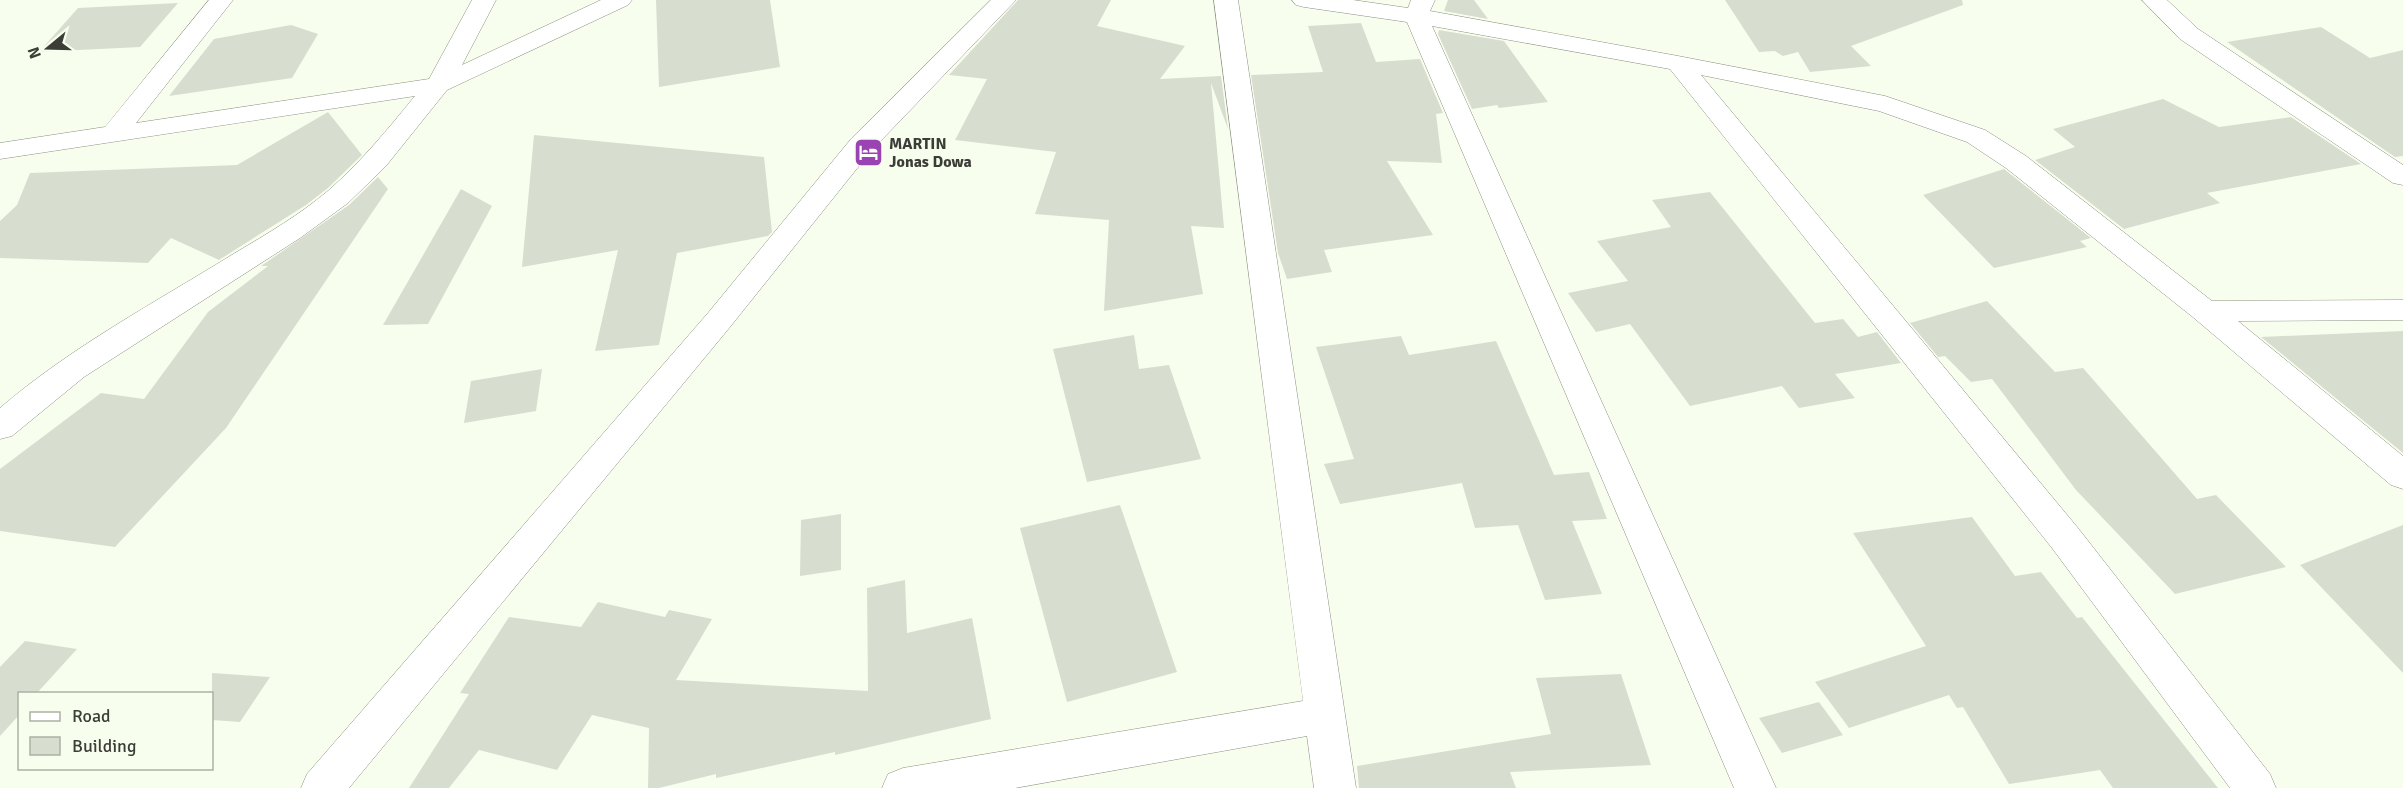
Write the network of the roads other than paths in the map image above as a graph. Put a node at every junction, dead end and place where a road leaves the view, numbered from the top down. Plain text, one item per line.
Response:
1 (220, 0) edge
2 (484, 0) edge
3 (620, 0) edge
4 (1005, 0) edge
5 (1226, 0) edge
6 (1304, 0) edge
7 (2154, 0) edge
8 (1420, 8) edge
9 (1678, 63) junction
10 (438, 85) junction
11 (114, 133) junction
12 (0, 151) edge
13 (2403, 177) edge
14 (2403, 310) edge
15 (2205, 311) junction
16 (0, 427) edge
17 (2403, 476) edge
18 (1325, 715) junction
19 (322, 788) edge
20 (903, 788) edge
21 (1335, 788) edge
22 (1755, 788) edge
23 (2254, 788) edge

1 - 11 street
2 - 10 street
3 - 10 street
4 - 19 street
5 - 18 street
6 - 8 street
7 - 13 street
8 - 9 street
8 - 22 street
9 - 15 street
9 - 23 street
10 - 11 street
10 - 16 street
11 - 12 street
14 - 15 street
15 - 17 street
18 - 20 street
18 - 21 street

